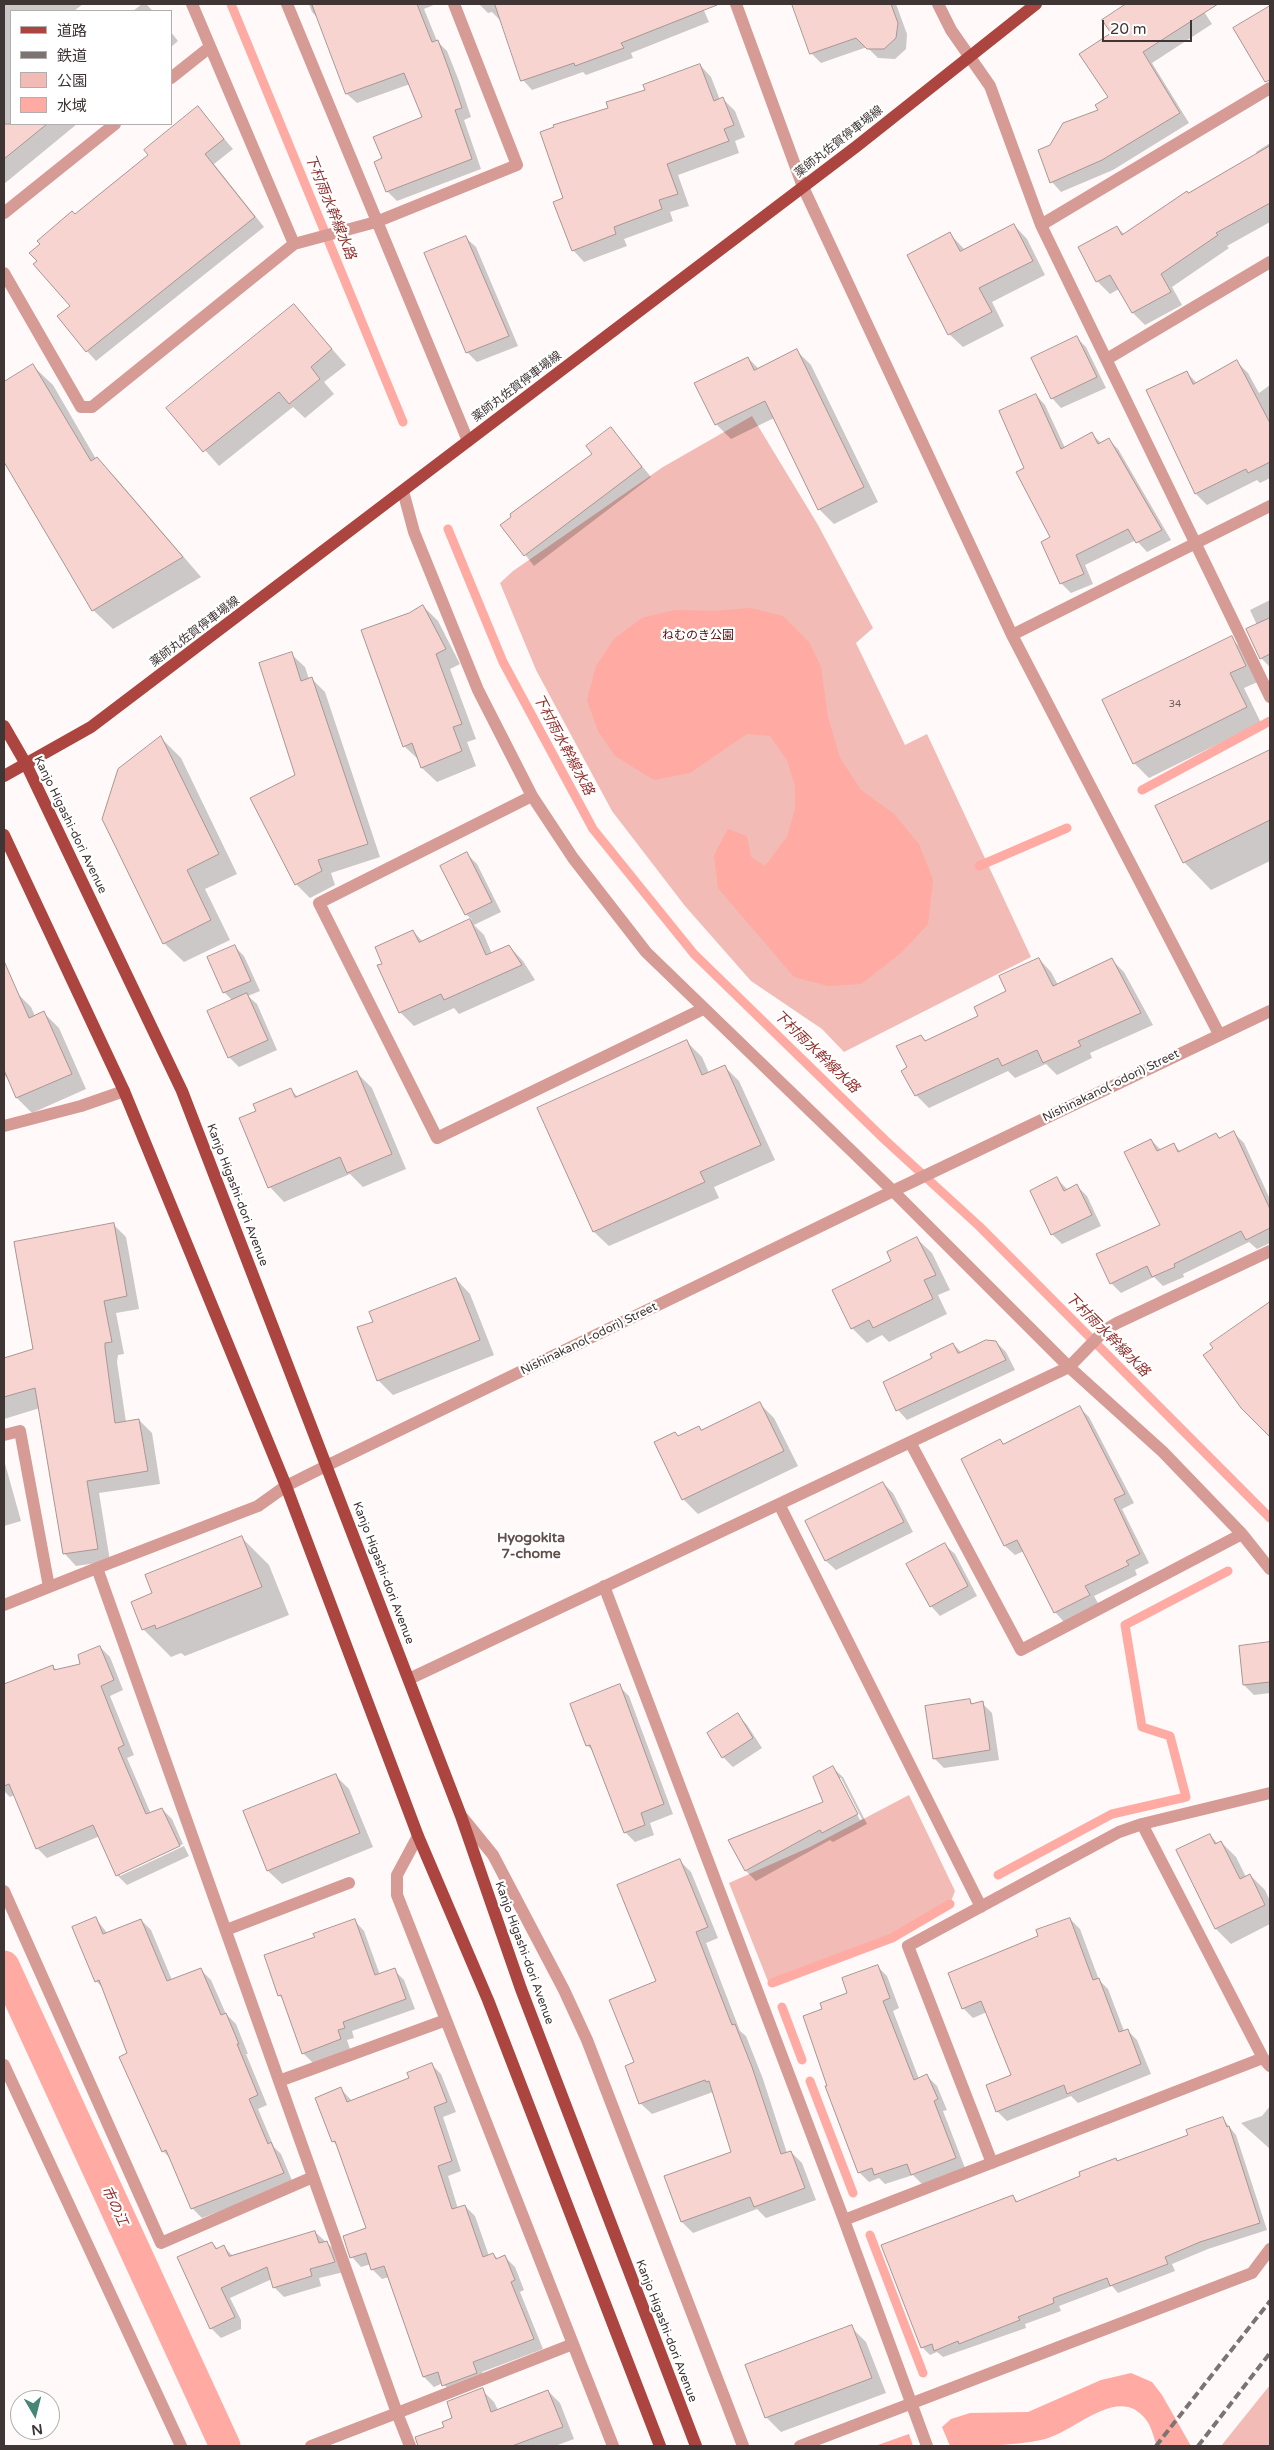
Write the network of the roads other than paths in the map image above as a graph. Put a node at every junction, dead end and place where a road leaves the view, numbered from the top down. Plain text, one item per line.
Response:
1 (192, 4) edge
2 (287, 4) edge
3 (454, 4) edge
4 (736, 4) edge
5 (938, 4) edge
6 (1036, 4) edge
7 (210, 47) junction
8 (970, 58) junction
9 (172, 77) edge
10 (1270, 88) edge
11 (113, 125) edge
12 (803, 187) junction
13 (4, 214) edge
14 (376, 222) junction
15 (1041, 225) junction
16 (294, 244) junction
17 (1270, 262) edge
18 (4, 273) edge
19 (1107, 359) junction
20 (468, 441) junction
21 (403, 491) junction
22 (1270, 506) edge
23 (1196, 543) junction
24 (1012, 635) junction
25 (1270, 697) edge
26 (4, 726) edge
27 (26, 764) junction
28 (4, 776) edge
29 (532, 796) junction
30 (4, 835) edge
31 (703, 1010) junction
32 (1270, 1011) edge
33 (1219, 1034) junction
34 (124, 1091) junction
35 (4, 1126) edge
36 (893, 1191) junction
37 (1270, 1251) edge
38 (1069, 1367) junction
39 (4, 1435) edge
40 (910, 1442) junction
41 (328, 1465) junction
42 (286, 1486) junction
43 (779, 1504) junction
44 (1242, 1534) junction
45 (97, 1568) junction
46 (1270, 1569) edge
47 (49, 1586) junction
48 (604, 1586) junction
49 (4, 1605) edge
50 (409, 1679) junction
51 (1270, 1793) edge
52 (462, 1816) junction
53 (1142, 1824) junction
54 (418, 1836) junction
55 (349, 1883) dead end
56 (4, 1891) edge
57 (981, 1907) junction
58 (226, 1930) junction
59 (446, 2020) junction
60 (1267, 2062) edge
61 (4, 2065) edge
62 (279, 2081) junction
63 (992, 2163) junction
64 (314, 2177) junction
65 (844, 2220) junction
66 (1270, 2249) edge
67 (573, 2344) junction
68 (911, 2403) junction
69 (397, 2413) junction
70 (181, 2446) edge
71 (311, 2446) edge
72 (410, 2446) edge
73 (613, 2446) edge
74 (660, 2446) edge
75 (696, 2446) edge
76 (743, 2446) edge
77 (800, 2446) edge
78 (927, 2446) edge

1 - 7 street
2 - 14 street
3 - 14 street
4 - 12 street
5 - 8 street
6 - 8 main road, 薬師丸佐賀停車場線
7 - 9 street
7 - 16 street
8 - 12 main road, 薬師丸佐賀停車場線
8 - 15 street
10 - 15 street
11 - 13 street
12 - 20 main road, 薬師丸佐賀停車場線
12 - 24 street
14 - 16 street
14 - 20 street
15 - 19 street
16 - 18 street
17 - 19 street
19 - 23 street
20 - 21 main road, 薬師丸佐賀停車場線
21 - 27 main road, 薬師丸佐賀停車場線
21 - 29 street
22 - 23 street
23 - 24 street
23 - 25 street
24 - 33 street
26 - 27 main road, Kanjo Higashi-dori Avenue
27 - 28 main road, 薬師丸佐賀停車場線
27 - 41 main road, Kanjo Higashi-dori Avenue
29 - 31 street
29 - 31 street
30 - 34 main road
31 - 36 street
32 - 33 street, Nishinakano(-odori) Street
33 - 36 street, Nishinakano(-odori) Street
34 - 35 street
34 - 42 main road
36 - 38 street
36 - 41 street, Nishinakano(-odori) Street
37 - 38 street
38 - 40 street
38 - 44 street
39 - 47 street
40 - 43 street
40 - 44 street
41 - 42 street, Nishinakano(-odori) Street
41 - 50 main road, Kanjo Higashi-dori Avenue
42 - 45 street, Nishinakano(-odori) Street
42 - 54 main road
43 - 48 street
43 - 57 street
44 - 46 street
45 - 47 street, Nishinakano(-odori) Street
45 - 58 street
47 - 49 street, Nishinakano(-odori) Street
48 - 50 street
48 - 65 street
50 - 52 main road, Kanjo Higashi-dori Avenue
51 - 53 street
52 - 75 main road, Kanjo Higashi-dori Avenue
52 - 76 street
53 - 57 street
53 - 60 street
54 - 59 street
54 - 74 main road
55 - 58 street
56 - 64 street
57 - 63 street
58 - 62 street
59 - 62 street
59 - 67 street
60 - 63 street
61 - 70 street
62 - 64 street
63 - 65 street
64 - 69 street
65 - 68 street
66 - 68 street
67 - 69 street
67 - 73 street
68 - 77 street
68 - 78 street
69 - 71 street
69 - 72 street

